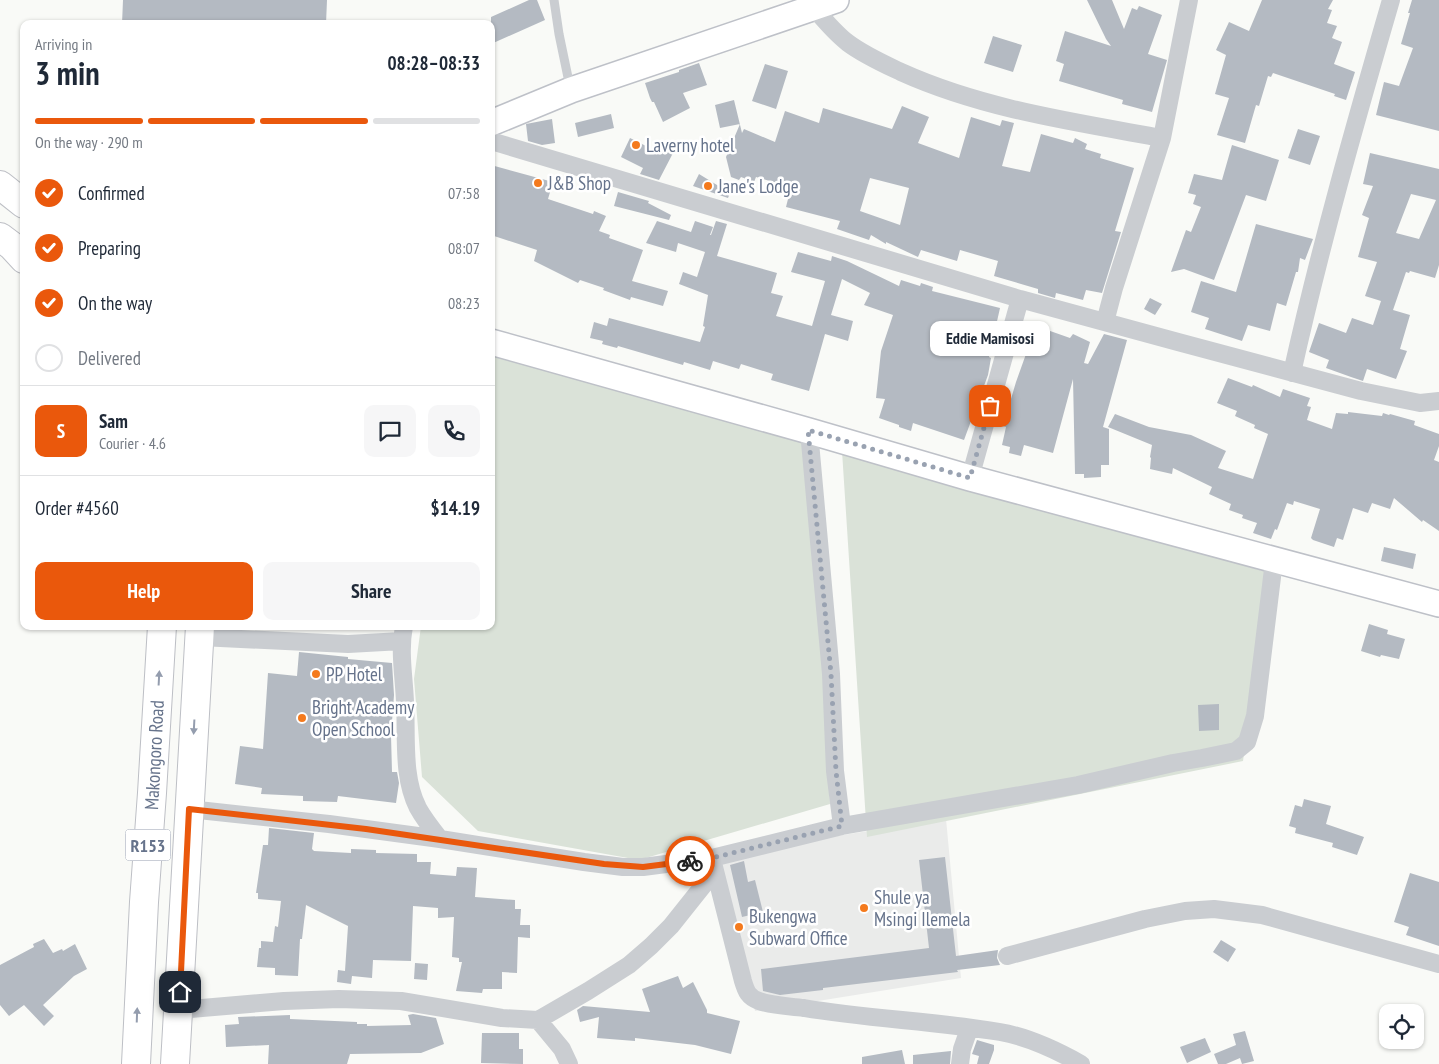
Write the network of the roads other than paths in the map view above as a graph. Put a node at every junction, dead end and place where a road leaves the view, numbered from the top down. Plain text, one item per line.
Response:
1 (554, 0) edge
2 (1188, 0) edge
3 (1391, 0) edge
4 (825, 4) edge
5 (571, 90) junction
6 (495, 120) edge
7 (1162, 138) junction
8 (495, 142) edge
9 (0, 185) edge
10 (20, 201) edge
11 (0, 237) edge
12 (20, 255) edge
13 (1020, 299) junction
14 (1105, 322) junction
15 (495, 343) edge
16 (1292, 373) junction
17 (1439, 401) edge
18 (808, 430) junction
19 (970, 478) junction
20 (1274, 561) junction
21 (1439, 604) edge
22 (162, 630) edge
23 (200, 631) edge
24 (403, 634) edge
25 (189, 809) junction
26 (842, 826) junction
27 (440, 839) junction
28 (713, 865) junction
29 (1007, 956) dead end
30 (1439, 964) edge
31 (179, 1010) junction
32 (538, 1020) junction
33 (969, 1028) junction
34 (136, 1064) edge
35 (175, 1064) edge
36 (569, 1064) edge
37 (960, 1064) edge
38 (1081, 1064) edge

1 - 5 lane
2 - 7 street
3 - 16 street
4 - 5 street
4 - 7 street
5 - 6 street
7 - 14 street
8 - 13 street
9 - 10 main road
11 - 12 main road
13 - 14 street
13 - 19 street
14 - 16 street
15 - 18 street
16 - 17 street
18 - 19 street
18 - 26 street
19 - 20 street
20 - 21 street
20 - 26 street
34 -> 22 main road, Makongoro Road / R153
23 - 24 street
23 -> 25 main road, Makongoro Road / R153
24 - 27 street
25 - 27 street
25 - 31 main road, Makongoro Road / R153
26 - 28 street
27 - 28 street
28 - 32 street
28 - 33 street
29 - 30 street
31 - 32 street
31 - 35 main road, Makongoro Road / R153
32 - 36 street
33 - 37 street
33 - 38 street

